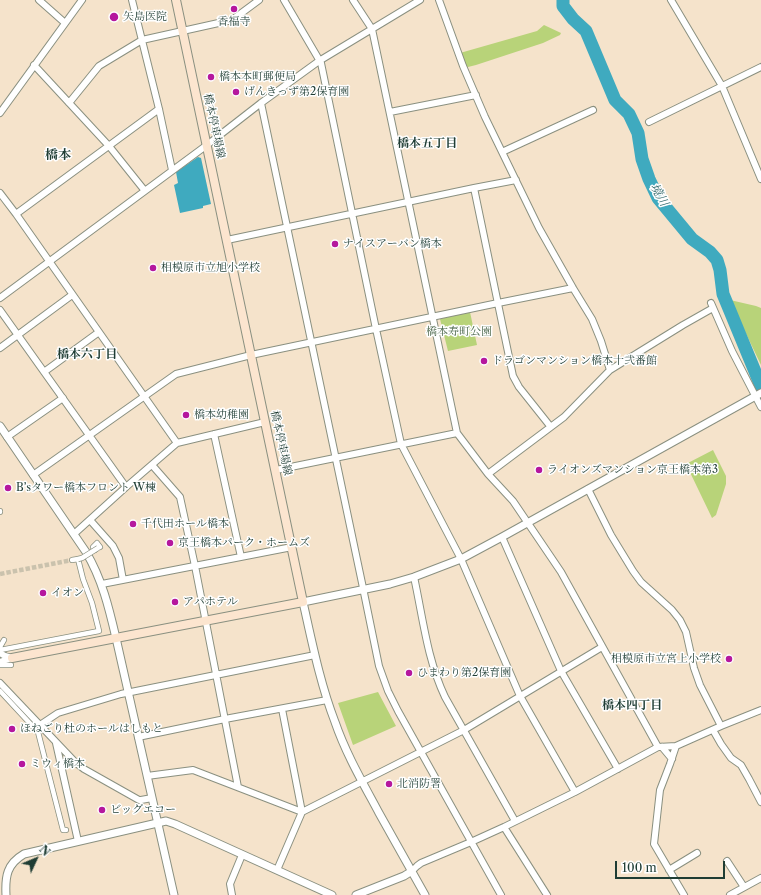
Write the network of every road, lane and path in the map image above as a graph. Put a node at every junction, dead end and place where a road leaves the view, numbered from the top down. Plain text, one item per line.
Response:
1 (39, 0) edge
2 (82, 0) edge
3 (132, 0) edge
4 (176, 0) edge
5 (259, 0) edge
6 (284, 0) edge
7 (354, 0) edge
8 (420, 0) edge
9 (439, 0) edge
10 (671, 0) edge
11 (65, 23) junction
12 (372, 29) junction
13 (182, 31) junction
14 (142, 40) junction
15 (319, 61) junction
16 (34, 65) junction
17 (761, 67) edge
18 (722, 86) junction
19 (476, 95) junction
20 (69, 103) junction
21 (261, 103) junction
22 (159, 109) junction
23 (594, 110) dead end
24 (390, 112) junction
25 (0, 113) edge
26 (649, 122) dead end
27 (207, 145) junction
28 (108, 146) junction
29 (502, 152) junction
30 (172, 170) junction
31 (516, 180) junction
32 (761, 180) edge
33 (474, 188) junction
34 (145, 191) junction
35 (0, 193) edge
36 (408, 202) junction
37 (16, 214) junction
38 (352, 214) junction
39 (287, 228) junction
40 (227, 240) junction
41 (49, 262) junction
42 (573, 288) junction
43 (72, 295) junction
44 (0, 298) edge
45 (498, 303) junction
46 (0, 310) edge
47 (432, 317) junction
48 (376, 328) junction
49 (99, 332) junction
50 (18, 335) junction
51 (311, 342) junction
52 (0, 348) edge
53 (251, 355) junction
54 (610, 370) junction
55 (44, 372) junction
56 (758, 395) edge
57 (144, 396) junction
58 (63, 398) junction
59 (761, 407) edge
60 (265, 422) junction
61 (0, 426) edge
62 (550, 426) junction
63 (457, 432) junction
64 (214, 434) junction
65 (89, 435) junction
66 (7, 437) junction
67 (176, 443) junction
68 (401, 444) junction
69 (336, 458) junction
70 (152, 465) junction
71 (276, 470) junction
72 (488, 474) junction
73 (33, 475) junction
74 (126, 487) junction
75 (588, 489) junction
76 (90, 520) junction
77 (528, 523) junction
78 (74, 534) junction
79 (502, 537) junction
80 (96, 547) dead end
81 (292, 547) junction
82 (241, 557) junction
83 (78, 558) junction
84 (461, 559) junction
85 (72, 560) tunnel mouth
86 (195, 566) junction
87 (414, 577) junction
88 (123, 580) junction
89 (102, 584) junction
90 (364, 589) junction
91 (303, 602) junction
92 (206, 620) junction
93 (116, 638) junction
94 (4, 640) dead end
95 (602, 647) junction
96 (0, 648) edge
97 (0, 653) edge
98 (315, 655) junction
99 (10, 656) junction
100 (0, 664) edge
101 (561, 671) junction
102 (216, 675) junction
103 (0, 683) edge
104 (0, 691) edge
105 (128, 692) junction
106 (520, 696) junction
107 (6, 698) junction
108 (0, 699) edge
109 (327, 700) junction
110 (282, 709) junction
111 (761, 710) edge
112 (225, 719) junction
113 (40, 725) junction
114 (721, 726) junction
115 (464, 730) junction
116 (713, 730) junction
117 (138, 737) junction
118 (56, 742) junction
119 (676, 746) junction
120 (660, 747) junction
121 (422, 752) junction
122 (672, 759) junction
123 (618, 769) junction
124 (147, 776) junction
125 (362, 781) junction
126 (238, 787) junction
127 (575, 792) junction
128 (152, 798) junction
129 (761, 802) edge
130 (302, 812) junction
131 (515, 821) junction
132 (158, 823) junction
133 (504, 827) junction
134 (66, 830) dead end
135 (78, 841) junction
136 (472, 842) junction
137 (697, 853) dead end
138 (242, 855) junction
139 (727, 861) dead end
140 (278, 870) junction
141 (669, 870) junction
142 (412, 871) junction
143 (761, 878) edge
144 (744, 888) junction
145 (6, 895) edge
146 (174, 895) edge
147 (232, 895) edge
148 (332, 895) edge
149 (356, 895) edge
150 (425, 895) edge
151 (501, 895) edge
152 (547, 895) edge
153 (684, 895) edge
154 (730, 895) edge

1 - 11 street
2 - 11 street
3 - 14 street
4 - 13 main road, 橋本停車場線
5 - 13 street
6 - 15 street
7 - 12 street
8 - 12 street
9 - 19 street
10 - 18 street
11 - 16 street
12 - 15 street
12 - 24 street
13 - 14 street
13 - 27 main road, 橋本停車場線
14 - 20 street
14 - 22 street
15 - 21 street
15 - 38 street
16 - 20 street
16 - 25 street
17 - 18 street
18 - 26 street
18 - 32 street
19 - 24 street
19 - 29 street
20 - 28 street
21 - 27 street
21 - 39 street
22 - 28 street
22 - 30 street
23 - 29 street
24 - 36 street
27 - 30 street
27 - 40 main road, 橋本停車場線
28 - 34 street
28 - 37 street
29 - 31 street
30 - 34 street
31 - 33 street
31 - 42 street
33 - 36 street
33 - 45 street
34 - 41 street
35 - 37 street
36 - 38 street
36 - 47 street
37 - 41 street
38 - 39 street
38 - 48 street
39 - 40 street
39 - 51 street
40 - 53 main road, 橋本停車場線
41 - 43 street
41 - 44 street
42 - 45 street
42 - 54 street
43 - 49 street
43 - 50 street
45 - 47 street
45 - 62 street
46 - 50 street
47 - 48 street
47 - 63 street
48 - 51 street
48 - 68 street
49 - 55 street
49 - 57 street
50 - 52 street
50 - 55 street
51 - 53 street
51 - 69 street
53 - 57 street
53 - 60 main road, 橋本停車場線
54 - 56 street
54 - 62 street
55 - 58 street
56 - 59 street
56 - 75 street
57 - 65 street
57 - 67 street
58 - 65 street
58 - 66 street
60 - 64 street
60 - 71 main road, 橋本停車場線
61 - 66 street
62 - 72 street
63 - 68 street
63 - 72 street
64 - 67 street
64 - 82 street
65 - 73 street
65 - 74 street
66 - 73 street
67 - 70 street
68 - 69 street
68 - 84 street
69 - 71 street
69 - 90 street
70 - 74 street
70 - 86 street
71 - 81 main road, 橋本停車場線
72 - 77 street
73 - 78 street
74 - 76 street
75 - 77 street
75 - 114 street
76 - 78 street
76 - 88 street
77 - 79 street
77 - 95 street
78 - 89 street
79 - 84 street
79 - 101 street
80 - 83 street, bridge
81 - 82 street
81 - 91 main road, 橋本停車場線
82 - 86 street
83 - 85 street
83 - 99 street
84 - 87 street
84 - 106 street
86 - 88 street
86 - 92 street
87 - 90 street
87 - 115 street
88 - 89 street
89 - 93 street
90 - 91 street
90 - 121 street
91 - 92 main road
91 - 98 street
92 - 93 main road
92 - 102 street
93 - 99 main road
93 - 105 street
94 - 96 street
95 - 101 street
95 - 120 street
96 - 99 street
97 - 99 street
98 - 102 street
98 - 109 street
99 - 100 street
101 - 106 street
101 - 123 street
102 - 105 street
102 - 112 street
103 - 113 street
104 - 107 street
105 - 113 street
105 - 117 street
106 - 115 street
106 - 127 street
107 - 108 street
107 - 134 street
109 - 110 street
109 - 125 street
110 - 112 street
110 - 130 street
111 - 114 street
112 - 117 street
112 - 126 street
113 - 118 street
114 - 116 street
115 - 121 street
115 - 131 street
116 - 119 street
116 - 129 street
117 - 124 street
118 - 128 street
118 - 135 street
119 - 120 street
119 - 122 street
120 - 122 street
120 - 123 street
121 - 125 street
121 - 136 street
122 - 141 street
123 - 127 street
124 - 126 street
124 - 128 street
125 - 130 street
125 - 142 street
126 - 130 street
127 - 131 street
128 - 132 street
130 - 140 street
131 - 133 street
132 - 135 street
132 - 138 street
132 - 146 street
133 - 136 street
133 - 152 street
135 - 145 street
136 - 142 street
136 - 151 street
137 - 141 street
138 - 140 street
138 - 147 street
139 - 144 street
140 - 148 street
141 - 153 street
142 - 149 street
142 - 150 street
143 - 144 street
144 - 154 street

